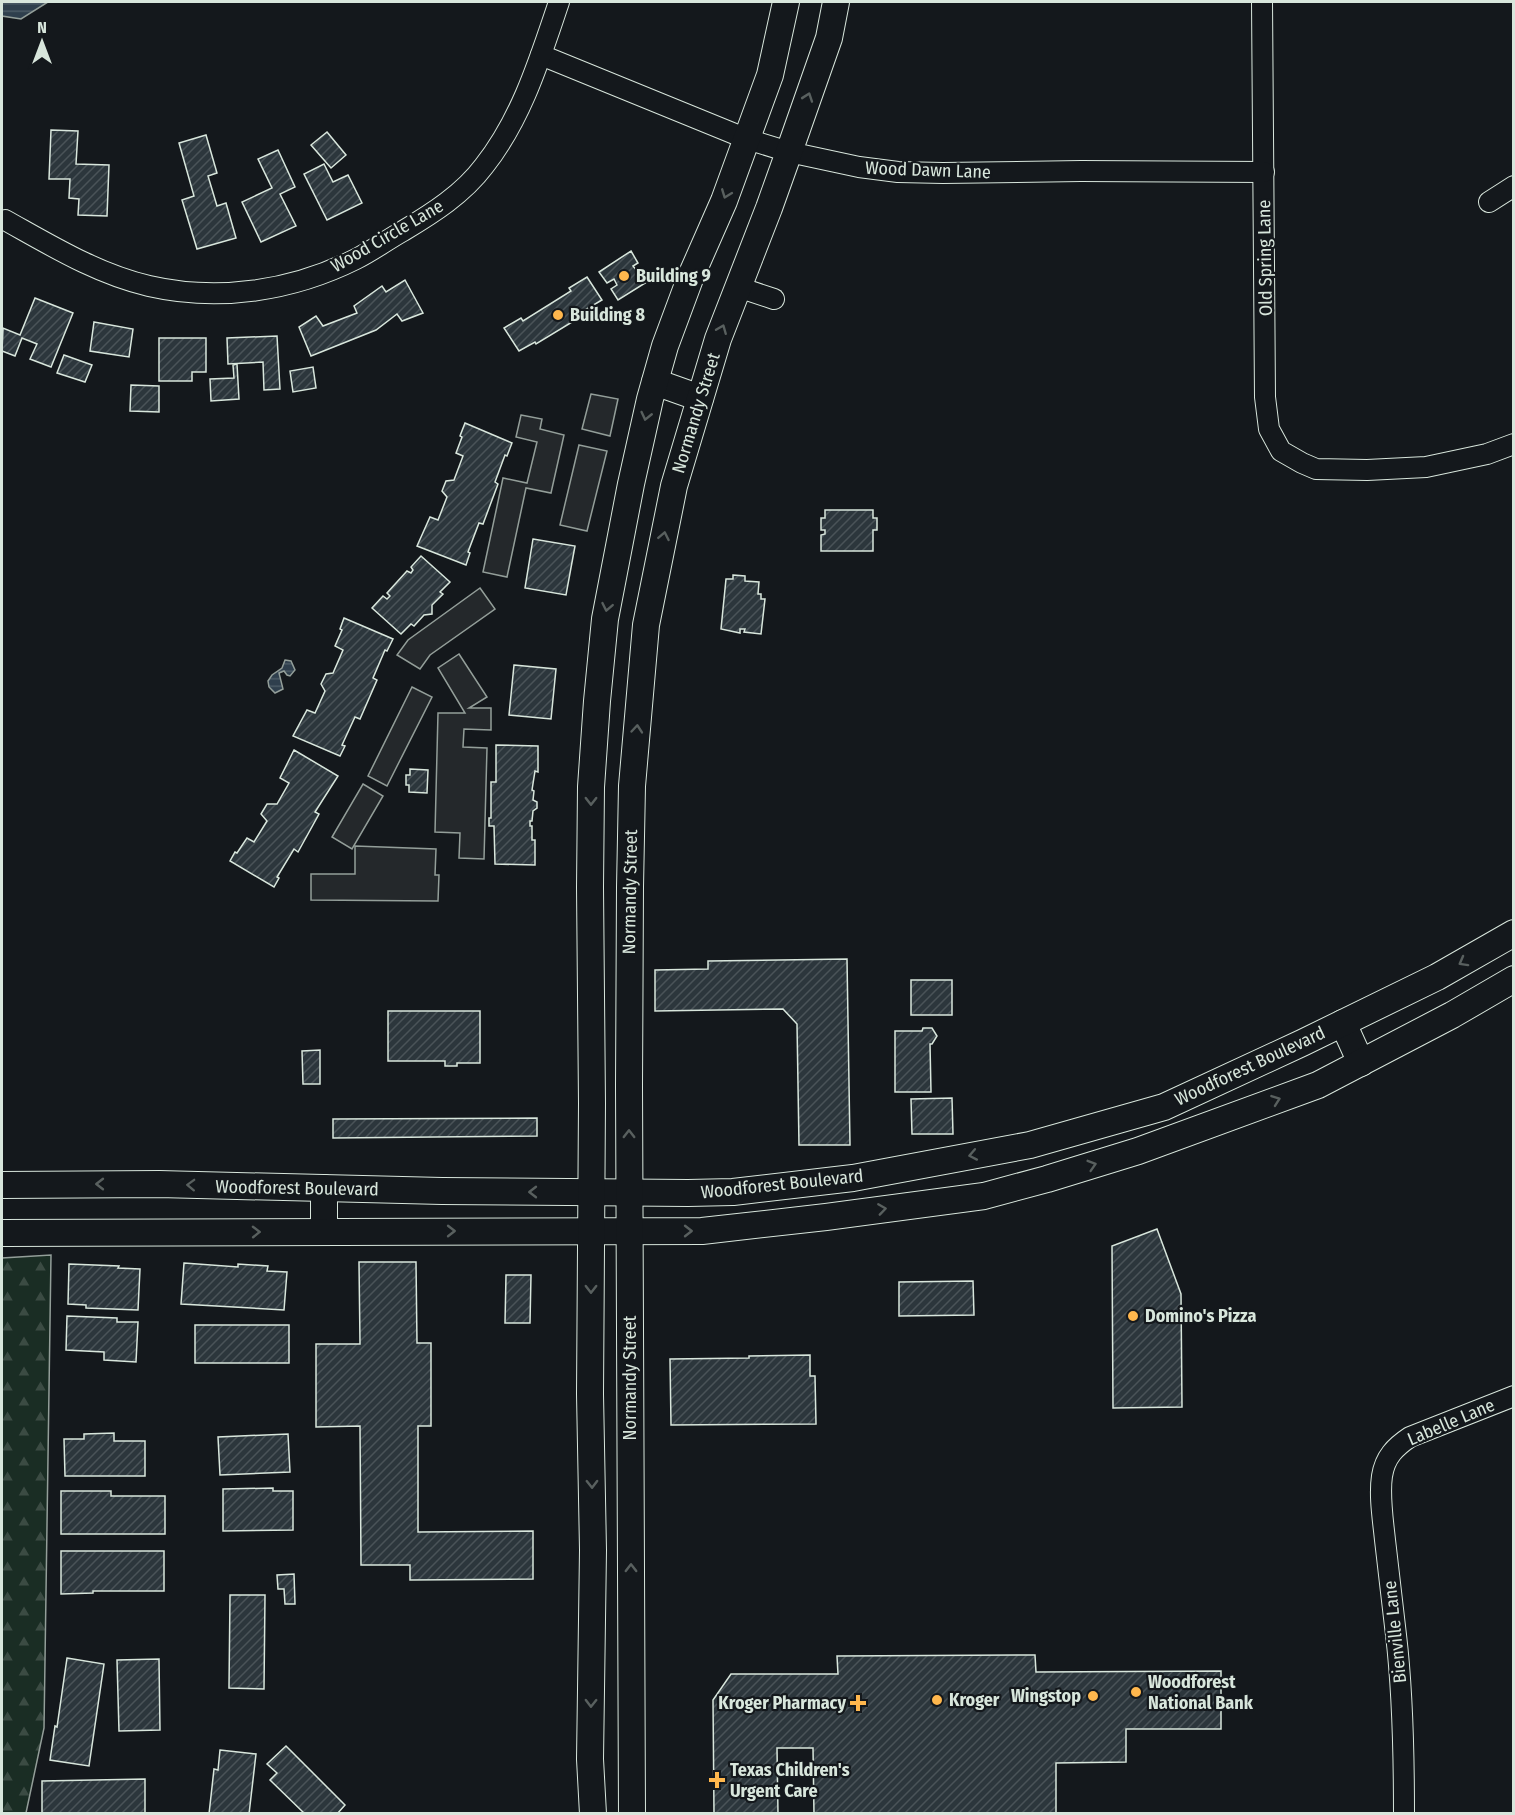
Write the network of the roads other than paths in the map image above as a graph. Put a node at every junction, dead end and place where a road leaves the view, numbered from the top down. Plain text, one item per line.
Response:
1 (559, 2) edge
2 (786, 2) edge
3 (836, 2) edge
4 (1262, 2) edge
5 (541, 55) junction
6 (747, 139) junction
7 (789, 152) junction
8 (1264, 172) junction
9 (1514, 186) edge
10 (1489, 202) dead end
11 (4, 220) dead end
12 (738, 287) junction
13 (774, 299) dead end
14 (655, 382) junction
15 (700, 398) junction
16 (1514, 444) edge
17 (603, 639) junction
18 (645, 643) junction
19 (590, 887) junction
20 (630, 887) junction
21 (1514, 933) edge
22 (1514, 980) edge
23 (1343, 1023) junction
24 (1361, 1063) junction
25 (1030, 1145) junction
26 (1047, 1179) junction
27 (2, 1185) edge
28 (324, 1188) junction
29 (592, 1192) junction
30 (629, 1192) junction
31 (324, 1231) junction
32 (592, 1231) junction
33 (629, 1231) junction
34 (2, 1233) edge
35 (1514, 1396) edge
36 (1391, 1453) joint
37 (631, 1512) junction
38 (592, 1514) junction
39 (592, 1645) junction
40 (631, 1645) junction
41 (593, 1814) edge
42 (632, 1814) edge
43 (1404, 1814) edge

1 - 5 street, Wood Circle Lane
2 - 6 main road
7 -> 3 main road, Normandy Street
4 - 8 street, Old Spring Lane
5 - 6 street, Wood Dawn Lane
5 - 11 street, Wood Circle Lane
6 - 7 street, Wood Dawn Lane
6 -> 14 main road
7 - 8 street, Wood Dawn Lane
7 - 12 main road, Normandy Street
8 - 16 street, Old Spring Lane
9 - 10 street
12 - 13 street
15 -> 12 main road, Normandy Street
14 - 15 main road
14 -> 17 main road
18 -> 15 main road, Normandy Street
17 - 18 main road
17 -> 19 main road
20 -> 18 main road, Normandy Street
19 - 20 main road
19 - 29 main road
30 -> 20 main road, Normandy Street
21 -> 23 main road, Woodforest Boulevard
22 - 24 main road, Woodforest Boulevard
23 - 24 main road
23 - 25 main road, Woodforest Boulevard
26 -> 24 main road, Woodforest Boulevard
25 - 26 main road
25 -> 30 main road, Woodforest Boulevard
33 -> 26 main road, Woodforest Boulevard
28 -> 27 main road, Woodforest Boulevard
29 -> 28 main road, Woodforest Boulevard
28 - 31 main road
29 - 30 main road, Woodforest Boulevard
29 - 32 main road
30 - 33 main road, Normandy Street
31 -> 32 main road, Woodforest Boulevard
34 -> 31 main road, Woodforest Boulevard
32 - 33 main road, Woodforest Boulevard
32 -> 38 main road
33 - 37 main road, Normandy Street
35 - 36 street, Labelle Lane
36 - 43 street, Bienville Lane
37 - 38 main road
40 -> 37 main road, Normandy Street
38 - 39 main road
39 - 40 main road
39 -> 41 main road
40 - 42 main road, Normandy Street

